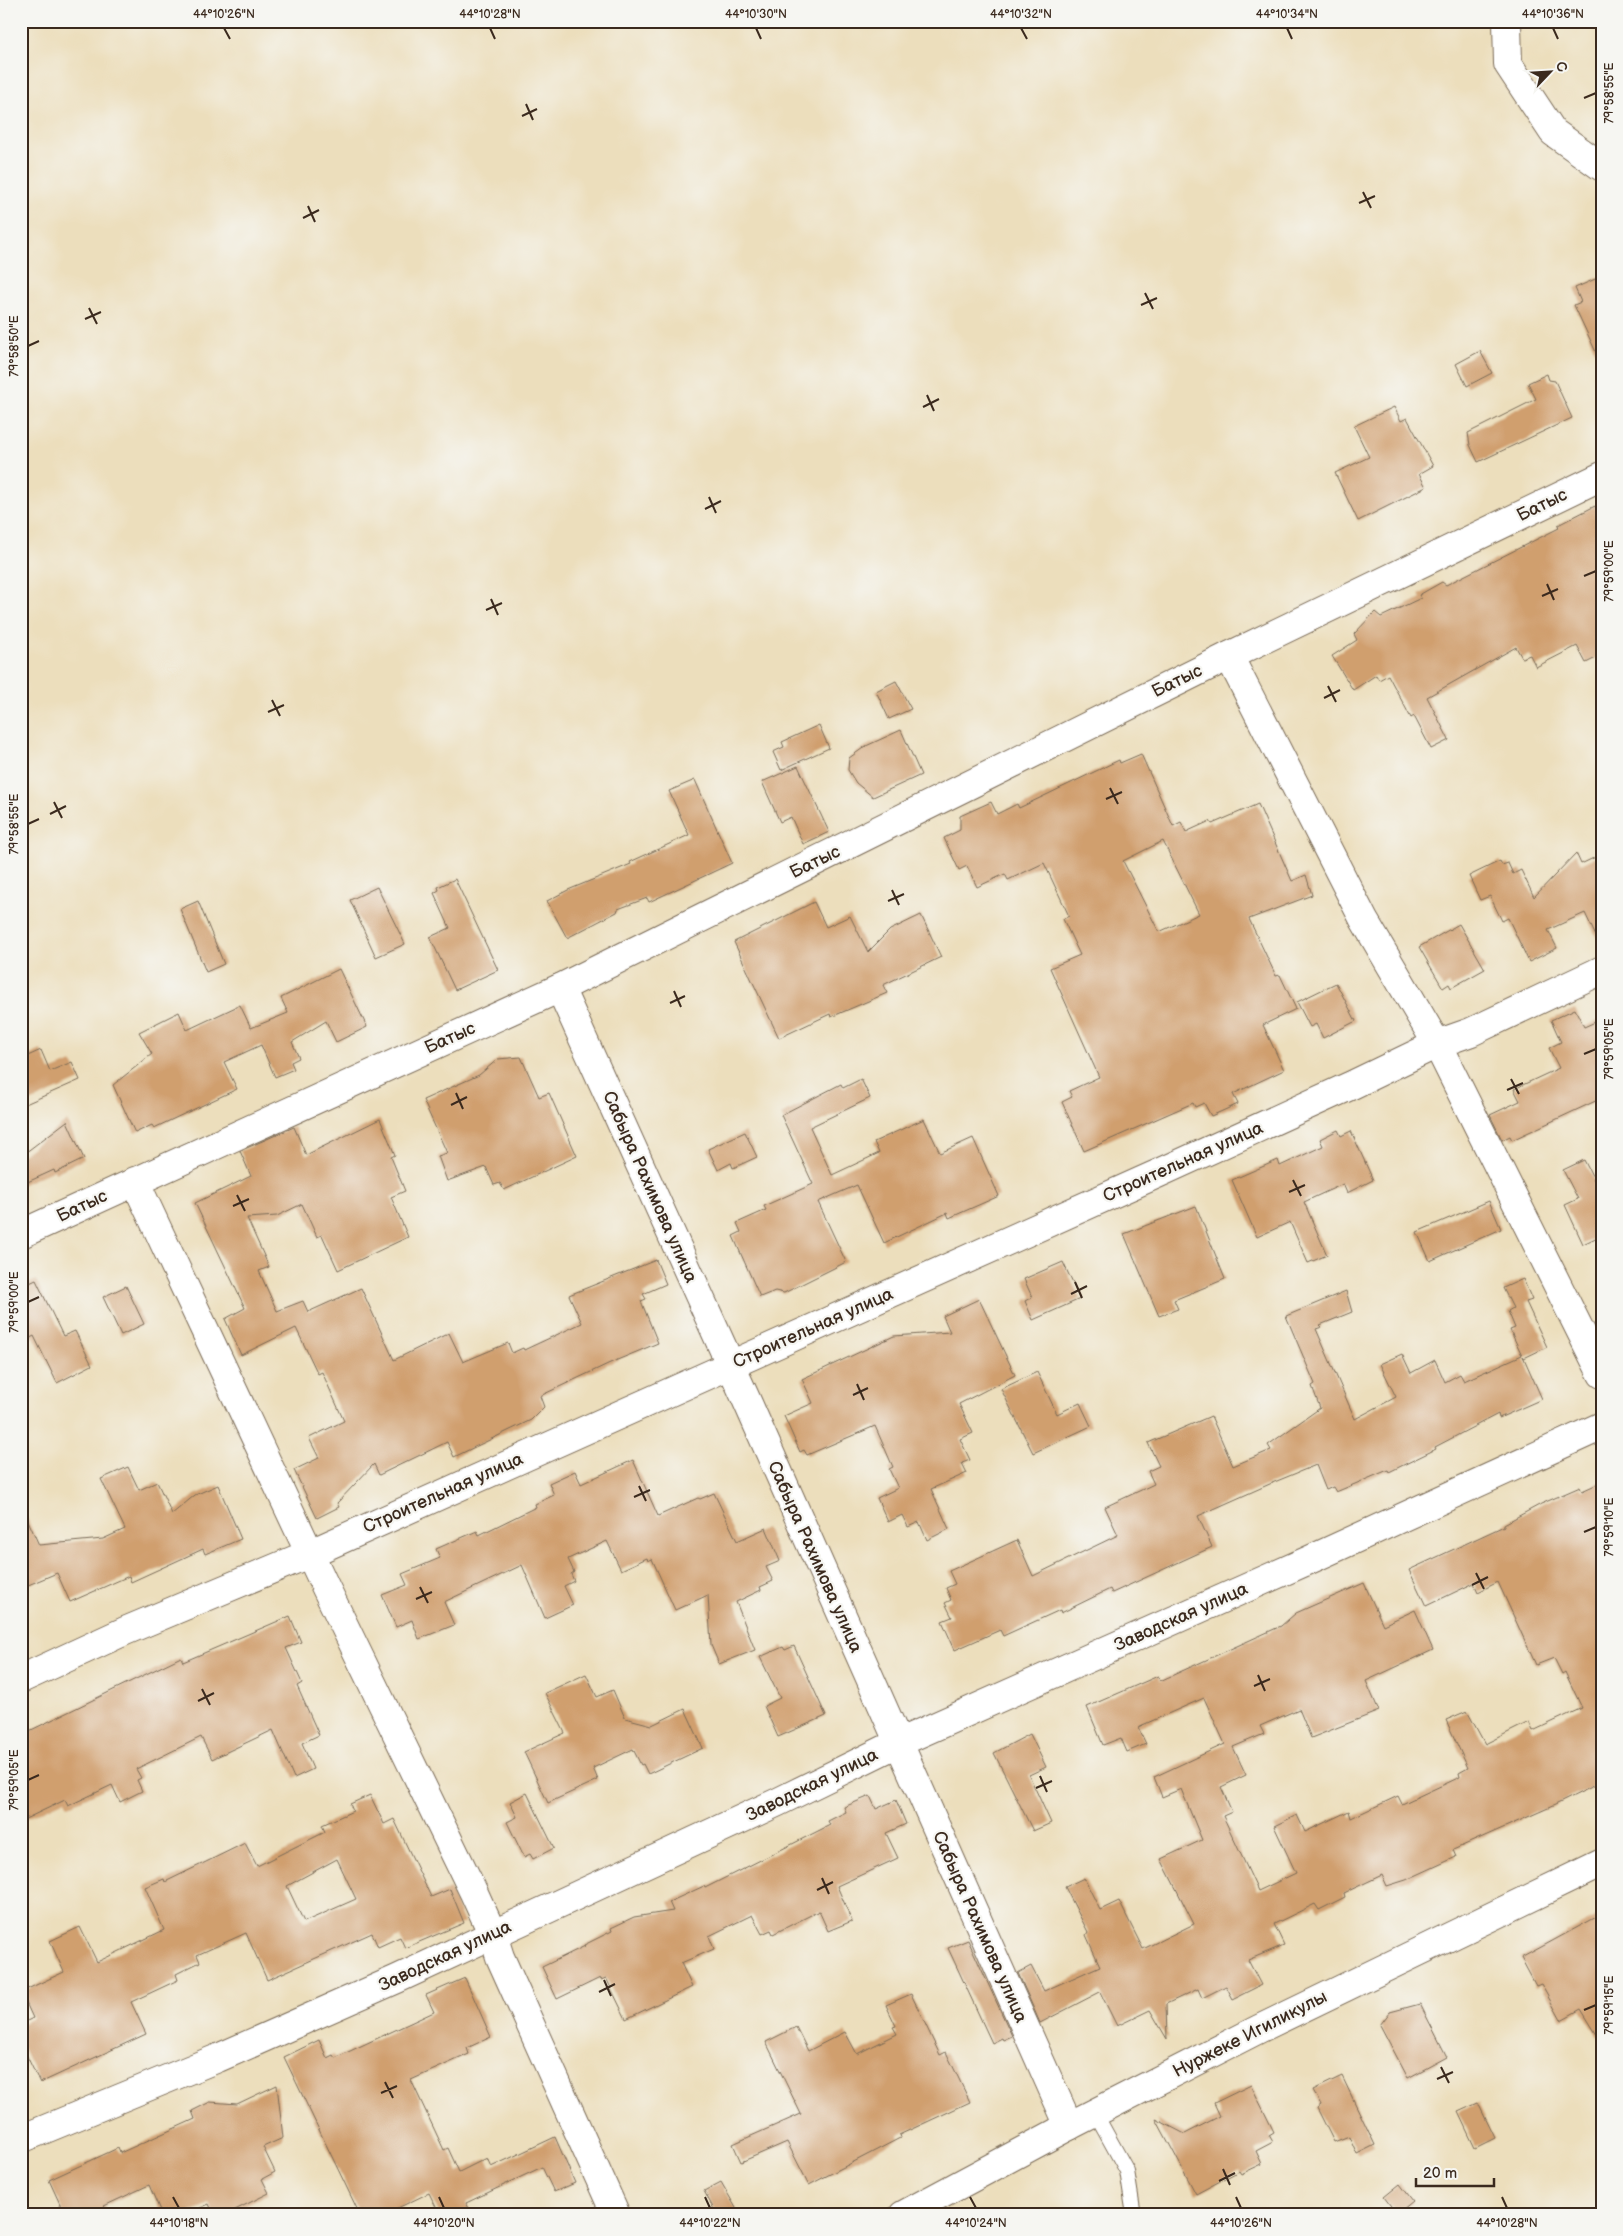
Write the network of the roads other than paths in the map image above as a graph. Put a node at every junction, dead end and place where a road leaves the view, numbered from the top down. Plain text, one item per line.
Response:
1 (1507, 21) edge
2 (1602, 167) edge
3 (1602, 476) edge
4 (1228, 656) junction
5 (1602, 970) edge
6 (560, 988) junction
7 (1436, 1044) junction
8 (135, 1181) junction
9 (21, 1234) edge
10 (731, 1365) junction
11 (1602, 1374) edge
12 (1602, 1426) edge
13 (311, 1553) junction
14 (21, 1679) edge
15 (898, 1743) junction
16 (1602, 1863) edge
17 (493, 1935) junction
18 (1095, 2113) junction
19 (1069, 2126) junction
20 (21, 2139) edge
21 (616, 2215) edge
22 (903, 2215) edge
23 (1134, 2215) edge

1 - 2 street
3 - 4 street, Батыс
4 - 6 street, Батыс
4 - 7 street
5 - 7 street, Строительная улица
6 - 8 street, Батыс
6 - 10 street, Сабыра Рахимова улица
7 - 10 street, Строительная улица
7 - 11 street
8 - 9 street, Батыс
8 - 13 street
10 - 13 street, Строительная улица
10 - 15 street, Сабыра Рахимова улица
12 - 15 street, Заводская улица
13 - 14 street, Строительная улица
13 - 17 street
15 - 17 street, Заводская улица
15 - 19 street, Сабыра Рахимова улица
16 - 18 street, Нуржеке Игиликулы
17 - 20 street, Заводская улица
17 - 21 street
18 - 19 street, Нуржеке Игиликулы
18 - 23 lane
19 - 22 street, Нуржеке Игиликулы

